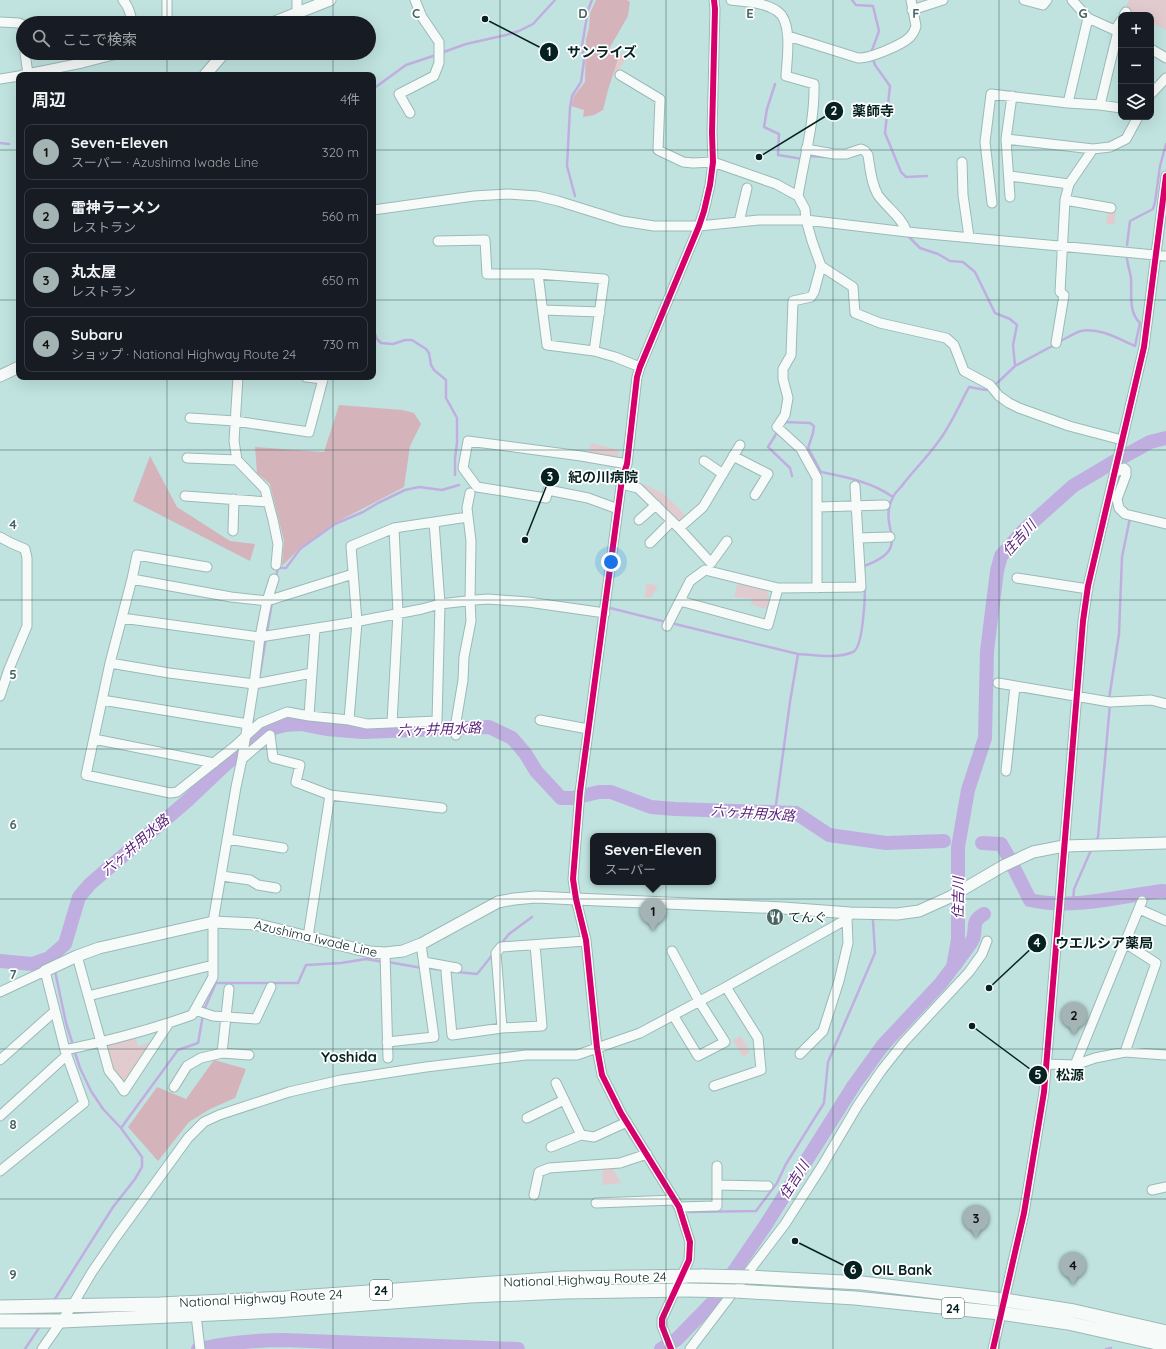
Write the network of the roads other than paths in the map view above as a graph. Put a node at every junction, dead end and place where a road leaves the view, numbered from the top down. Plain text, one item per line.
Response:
1 (123, 0) edge
2 (167, 0) edge
3 (297, 0) edge
4 (330, 0) edge
5 (415, 0) edge
6 (714, 0) edge
7 (731, 0) edge
8 (911, 0) edge
9 (943, 0) edge
10 (1024, 0) edge
11 (1047, 0) edge
12 (1072, 0) edge
13 (912, 10) junction
14 (297, 12) junction
15 (132, 16) edge
16 (167, 16) edge
17 (288, 16) edge
18 (1088, 18) junction
19 (0, 22) edge
20 (16, 23) edge
21 (1118, 31) edge
22 (788, 36) junction
23 (1154, 51) edge
24 (1166, 58) edge
25 (24, 60) edge
26 (94, 60) edge
27 (218, 60) edge
28 (23, 72) edge
29 (38, 72) edge
30 (208, 72) edge
31 (620, 75) dead end
32 (16, 77) edge
33 (1166, 78) edge
34 (0, 80) edge
35 (1154, 91) edge
36 (1012, 96) junction
37 (1068, 102) junction
38 (1100, 105) junction
39 (1118, 108) edge
40 (410, 113) dead end
41 (1136, 120) edge
42 (1006, 139) junction
43 (806, 149) junction
44 (1093, 149) junction
45 (713, 162) junction
46 (962, 162) dead end
47 (1010, 176) junction
48 (1166, 176) edge
49 (1069, 184) junction
50 (747, 188) dead end
51 (798, 196) junction
52 (1010, 197) dead end
53 (1065, 200) junction
54 (992, 203) dead end
55 (1111, 208) dead end
56 (376, 210) edge
57 (806, 220) junction
58 (739, 222) junction
59 (699, 226) junction
60 (907, 232) junction
61 (969, 237) junction
62 (438, 240) dead end
63 (1062, 246) junction
64 (1156, 255) junction
65 (1166, 256) edge
66 (821, 266) junction
67 (538, 274) junction
68 (543, 310) junction
69 (600, 312) junction
70 (1056, 342) dead end
71 (594, 351) junction
72 (640, 367) junction
73 (16, 368) edge
74 (0, 376) edge
75 (238, 380) edge
76 (323, 380) edge
77 (190, 418) dead end
78 (235, 421) junction
79 (1122, 440) junction
80 (740, 445) dead end
81 (733, 456) junction
82 (187, 458) dead end
83 (237, 460) junction
84 (704, 461) dead end
85 (627, 464) junction
86 (1115, 471) junction
87 (723, 474) junction
88 (621, 484) junction
89 (855, 486) dead end
90 (470, 493) dead end
91 (755, 495) dead end
92 (185, 496) dead end
93 (234, 500) junction
94 (268, 502) junction
95 (656, 505) junction
96 (856, 505) junction
97 (885, 505) dead end
98 (818, 506) junction
99 (618, 509) junction
100 (468, 517) junction
101 (639, 520) dead end
102 (434, 522) junction
103 (675, 524) junction
104 (1166, 524) edge
105 (394, 528) junction
106 (233, 530) dead end
107 (0, 537) edge
108 (890, 537) dead end
109 (858, 538) junction
110 (727, 541) dead end
111 (650, 543) dead end
112 (276, 565) dead end
113 (207, 567) dead end
114 (353, 574) junction
115 (1017, 578) dead end
116 (132, 579) junction
117 (274, 579) dead end
118 (778, 588) junction
119 (818, 588) junction
120 (1088, 589) junction
121 (470, 600) junction
122 (267, 601) junction
123 (680, 601) junction
124 (440, 604) junction
125 (398, 613) junction
126 (605, 613) junction
127 (122, 618) junction
128 (357, 622) junction
129 (667, 626) dead end
130 (315, 629) junction
131 (260, 637) junction
132 (110, 663) junction
133 (312, 673) junction
134 (998, 683) dead end
135 (254, 684) junction
136 (1015, 686) junction
137 (0, 696) edge
138 (1076, 696) junction
139 (102, 700) junction
140 (1166, 704) edge
141 (309, 716) junction
142 (349, 720) junction
143 (540, 720) dead end
144 (392, 722) junction
145 (248, 724) junction
146 (588, 729) junction
147 (456, 735) dead end
148 (245, 737) junction
149 (94, 739) junction
150 (242, 759) junction
151 (214, 763) junction
152 (1006, 771) dead end
153 (330, 794) junction
154 (442, 808) dead end
155 (228, 839) junction
156 (1166, 843) edge
157 (1064, 846) junction
158 (283, 848) dead end
159 (222, 876) junction
160 (276, 888) dead end
161 (576, 899) junction
162 (848, 916) junction
163 (1166, 921) edge
164 (213, 922) junction
165 (308, 937) junction
166 (586, 941) junction
167 (987, 941) dead end
168 (1124, 943) junction
169 (421, 944) junction
170 (535, 945) junction
171 (672, 952) dead end
172 (77, 956) junction
173 (385, 960) junction
174 (213, 965) junction
175 (424, 966) junction
176 (457, 968) dead end
177 (45, 970) junction
178 (446, 972) dead end
179 (271, 987) dead end
180 (726, 987) junction
181 (229, 989) dead end
182 (0, 992) edge
183 (88, 996) junction
184 (699, 1001) junction
185 (55, 1011) junction
186 (201, 1012) junction
187 (674, 1015) junction
188 (226, 1017) junction
189 (169, 1023) junction
190 (502, 1028) junction
191 (101, 1042) junction
192 (387, 1042) junction
193 (597, 1048) junction
194 (70, 1050) junction
195 (1124, 1052) junction
196 (222, 1053) junction
197 (800, 1054) dead end
198 (249, 1055) dead end
199 (1165, 1055) edge
200 (388, 1058) dead end
201 (0, 1060) edge
202 (1046, 1064) junction
203 (1075, 1065) junction
204 (556, 1083) dead end
205 (714, 1086) dead end
206 (174, 1087) dead end
207 (564, 1100) junction
208 (0, 1116) edge
209 (527, 1118) dead end
210 (627, 1122) junction
211 (580, 1135) junction
212 (550, 1147) dead end
213 (647, 1154) junction
214 (717, 1166) dead end
215 (0, 1171) edge
216 (717, 1185) junction
217 (768, 1186) dead end
218 (1166, 1187) edge
219 (1152, 1190) dead end
220 (534, 1195) dead end
221 (596, 1203) dead end
222 (677, 1204) junction
223 (682, 1276) junction
224 (682, 1290) junction
225 (1004, 1300) junction
226 (72, 1306) junction
227 (0, 1307) edge
228 (1000, 1313) junction
229 (196, 1315) junction
230 (0, 1321) edge
231 (56, 1321) junction
232 (1166, 1332) edge
233 (1166, 1345) edge
234 (42, 1349) edge
235 (200, 1349) edge
236 (670, 1349) edge
237 (690, 1349) edge
238 (993, 1349) edge

1 - 15 street
2 - 16 street
3 - 14 street
4 - 14 main road
5 - 40 street
6 - 45 street
7 - 22 street
8 - 13 street
9 - 13 street
10 - 11 street
12 - 18 street
13 - 22 street
14 - 17 main road
18 - 21 street
18 - 37 street
19 - 20 street
21 - 38 street
22 - 43 street
23 - 24 street
25 - 28 street
26 - 29 street
27 - 30 main road
31 - 45 street
32 - 34 street
33 - 35 street
36 - 37 street
36 - 42 street
36 - 54 street
37 - 38 street
38 - 39 street
41 - 44 street
42 - 44 street
42 - 47 street
43 - 51 street
43 - 60 street
44 - 49 street
45 - 51 street
45 - 59 street
46 - 61 street
47 - 49 street
47 - 52 street
48 - 64 street
49 - 53 street
50 - 58 street
51 - 57 street
53 - 55 street
53 - 63 street
56 - 59 street
57 - 58 street
57 - 60 street
57 - 66 street
58 - 59 street
59 - 72 street
60 - 61 street
61 - 63 street
62 - 67 street
63 - 64 street
63 - 70 street
64 - 65 street
64 - 79 street
66 - 79 street
66 - 98 street
67 - 68 street
67 - 69 street
68 - 69 street
68 - 71 street
69 - 71 street
71 - 72 street
72 - 85 street
73 - 74 main road
75 - 78 street
76 - 78 street
77 - 78 street
78 - 83 street
79 - 86 street
80 - 81 street
81 - 87 street
81 - 91 street
82 - 83 street
83 - 94 street
84 - 87 street
85 - 88 street
85 - 99 street
86 - 104 street
86 - 120 street
87 - 103 street
88 - 95 street
88 - 99 street
89 - 96 street
90 - 100 street
92 - 93 street
93 - 94 street
93 - 106 street
94 - 112 street
95 - 101 street
95 - 103 street
96 - 97 street
96 - 98 street
96 - 109 street
98 - 119 street
99 - 126 street
100 - 102 street
100 - 121 street
102 - 105 street
102 - 124 street
103 - 110 street
103 - 111 street
105 - 114 street
105 - 125 street
107 - 137 street
108 - 109 street
109 - 119 street
113 - 116 street
114 - 122 street
114 - 128 street
115 - 120 street
116 - 122 street
116 - 127 street
117 - 122 street
118 - 119 street
118 - 123 street
118 - 123 street
120 - 138 street
121 - 124 street
121 - 126 street
121 - 147 street
122 - 131 street
123 - 129 street
124 - 125 street
124 - 144 street
125 - 128 street
125 - 144 street
126 - 146 street
127 - 131 street
127 - 132 street
128 - 130 street
128 - 142 street
130 - 131 street
130 - 133 street
131 - 135 street
132 - 135 street
132 - 139 street
133 - 135 street
133 - 141 street
134 - 136 street
135 - 145 street
136 - 138 street
136 - 152 street
138 - 140 street
138 - 157 street
139 - 145 street
139 - 149 street
141 - 142 street
141 - 148 street
142 - 144 street
143 - 146 street
145 - 148 street
146 - 161 street
148 - 150 street
148 - 151 street
149 - 151 street
149 - 151 street
150 - 153 street
150 - 155 street
153 - 154 street
153 - 165 street
155 - 158 street
155 - 159 street
156 - 157 main road, Azushima Iwade Line
157 - 162 main road, Azushima Iwade Line
157 - 202 street
159 - 160 street
159 - 164 street
161 - 162 main road, Azushima Iwade Line
161 - 166 street
161 - 169 main road, Azushima Iwade Line
162 - 180 street
162 - 197 street
163 - 168 street
164 - 165 main road, Azushima Iwade Line
164 - 172 main road, Azushima Iwade Line
164 - 174 street
165 - 173 main road, Azushima Iwade Line
166 - 170 street
166 - 193 street
167 - 237 street
168 - 195 street
168 - 203 street
169 - 173 main road, Azushima Iwade Line
169 - 175 street
170 - 190 street
170 - 190 street
171 - 184 street
172 - 177 main road, Azushima Iwade Line
172 - 183 street
173 - 192 street
174 - 183 street
174 - 186 street
175 - 176 street
175 - 192 street
177 - 182 street
177 - 185 street
178 - 190 street
179 - 188 street
180 - 184 street
180 - 205 street
181 - 188 street
183 - 191 street
184 - 187 street
184 - 187 street
185 - 194 street
185 - 201 street
186 - 188 street
186 - 189 street
187 - 193 street
188 - 196 street
189 - 191 street
189 - 191 street
191 - 194 street
192 - 200 street
193 - 210 street
193 - 226 street
194 - 208 street
194 - 215 street
195 - 199 street
195 - 203 street
196 - 198 street
196 - 206 street
202 - 203 street
202 - 225 street
204 - 207 street
207 - 209 street
207 - 211 street
210 - 211 street
210 - 213 street
211 - 212 street
213 - 220 street
213 - 222 street
214 - 216 street
216 - 217 street
216 - 222 street
218 - 219 street
221 - 222 street
222 - 223 street
223 - 224 street
223 - 225 highway, National Highway Route 24 / 24, bridge
223 - 226 highway, National Highway Route 24 / 24
224 - 228 highway, National Highway Route 24 / 24, bridge
224 - 229 highway, National Highway Route 24 / 24
224 - 236 street
225 - 228 street
225 - 232 highway, National Highway Route 24 / 24
226 - 227 highway, National Highway Route 24 / 24
226 - 231 street
228 - 233 highway, National Highway Route 24 / 24
228 - 238 street
229 - 231 highway, National Highway Route 24 / 24
229 - 235 street
230 - 231 highway, National Highway Route 24 / 24
231 - 234 street

